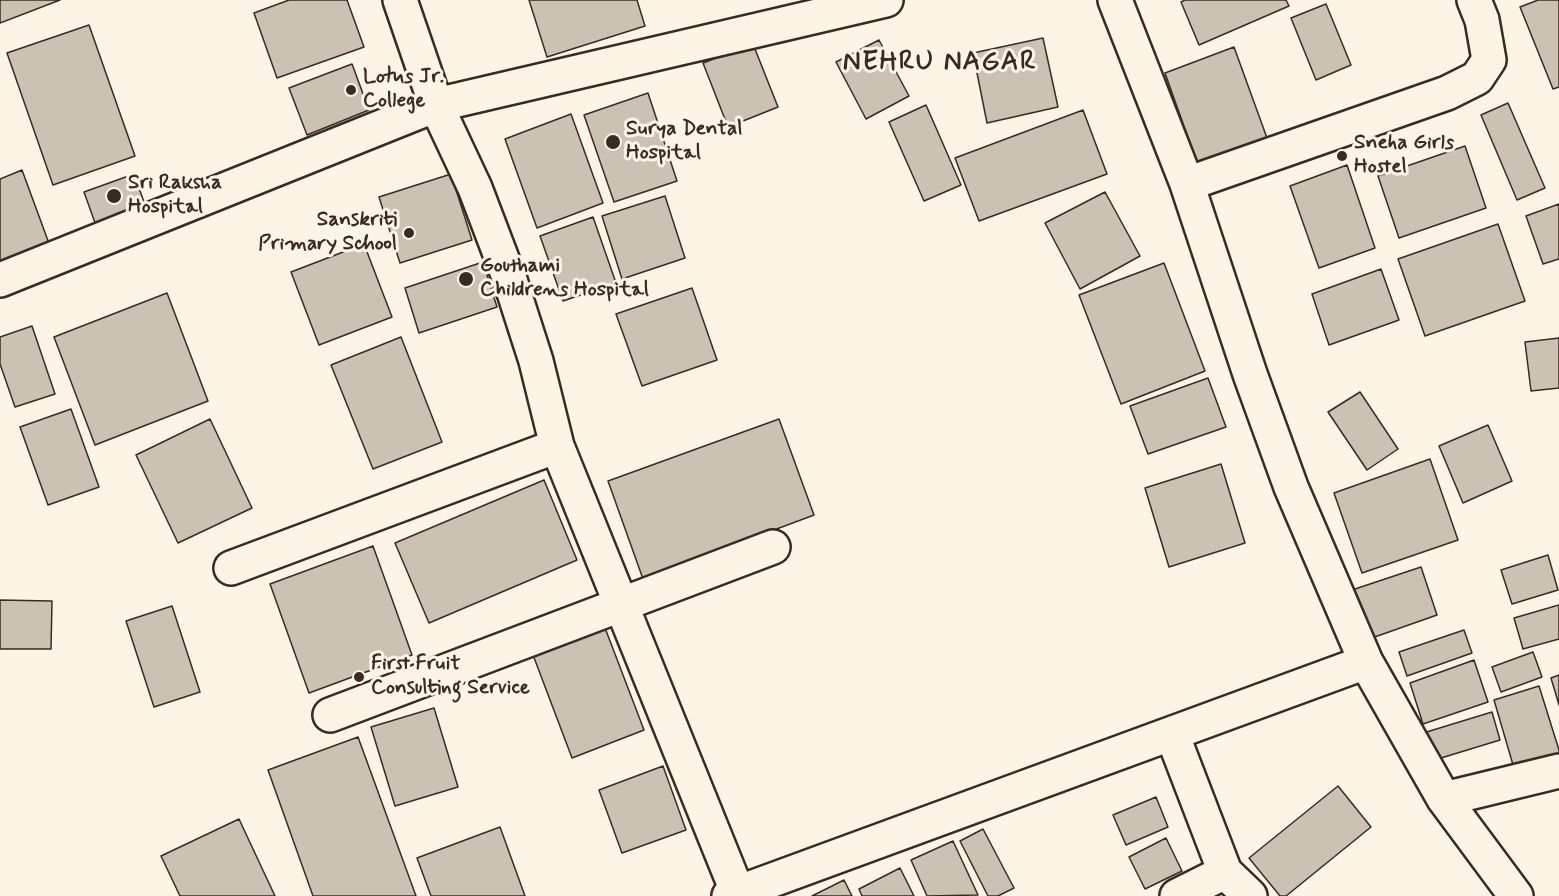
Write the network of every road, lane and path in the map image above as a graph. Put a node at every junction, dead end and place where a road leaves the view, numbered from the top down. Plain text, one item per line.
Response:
1 (400, 0) edge
2 (886, 0) edge
3 (1115, 0) edge
4 (1474, 0) edge
5 (436, 105) junction
6 (1186, 184) junction
7 (0, 280) edge
8 (557, 446) junction
9 (773, 547) dead end
10 (231, 568) dead end
11 (621, 606) junction
12 (1366, 662) junction
13 (330, 715) dead end
14 (1172, 734) junction
15 (1559, 771) edge
16 (1444, 799) junction
17 (1225, 872) junction
18 (735, 895) edge
19 (1177, 896) edge
20 (1251, 896) edge
21 (1516, 896) edge

1 - 5 street
2 - 5 street
3 - 6 street
4 - 6 street
5 - 7 street
5 - 8 street
6 - 12 street
8 - 10 street
8 - 11 street
9 - 11 street
11 - 13 street
11 - 18 street
12 - 14 street
12 - 16 street
14 - 17 street
14 - 18 street
15 - 16 street
16 - 21 street
17 - 19 street
17 - 20 street

